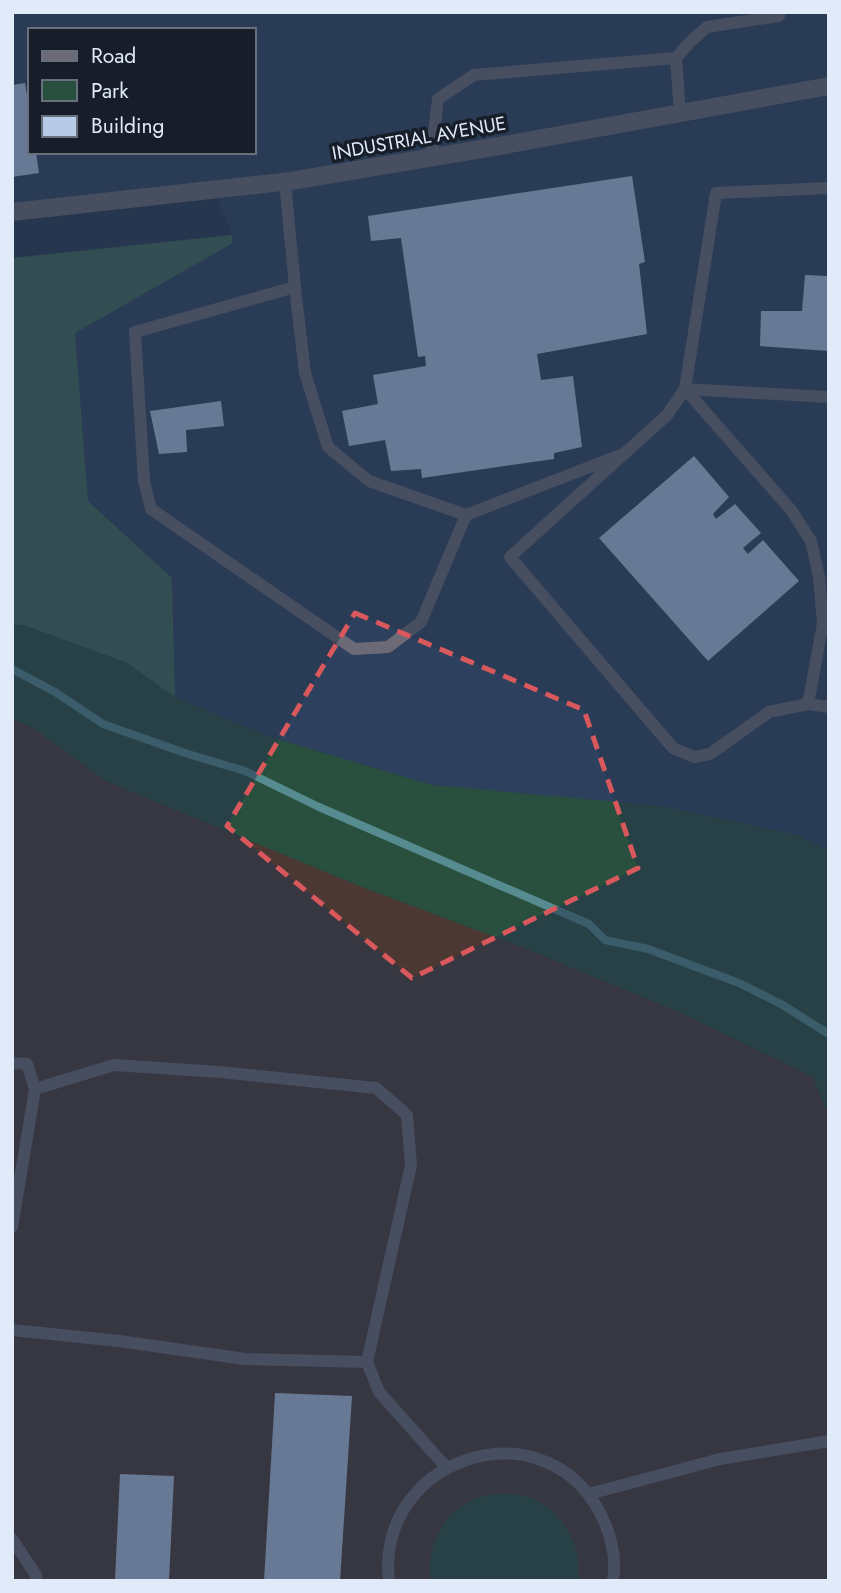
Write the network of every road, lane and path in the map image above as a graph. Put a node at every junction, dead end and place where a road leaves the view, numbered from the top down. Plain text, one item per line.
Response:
1 (779, 16) dead end
2 (676, 58) junction
3 (829, 86) edge
4 (680, 113) junction
5 (431, 158) junction
6 (285, 182) junction
7 (829, 188) edge
8 (12, 212) edge
9 (295, 287) junction
10 (685, 389) junction
11 (829, 397) edge
12 (623, 454) junction
13 (466, 515) junction
14 (808, 704) junction
15 (829, 707) edge
16 (12, 1063) edge
17 (35, 1089) junction
18 (12, 1227) edge
19 (12, 1330) edge
20 (367, 1362) junction
21 (829, 1441) edge
22 (446, 1467) junction
23 (589, 1494) junction
24 (12, 1539) edge
25 (36, 1581) edge
26 (389, 1581) edge
27 (613, 1581) edge

1 - 2 lane
2 - 4 lane
2 - 5 lane
3 - 4 street, INDUSTRIAL AVENUE
4 - 5 street, INDUSTRIAL AVENUE
5 - 6 street, INDUSTRIAL AVENUE
6 - 8 street, INDUSTRIAL AVENUE
6 - 9 lane
7 - 10 lane
9 - 13 lane
9 - 13 lane
10 - 11 lane
10 - 12 lane
10 - 14 lane
12 - 13 lane
12 - 14 lane
14 - 15 lane
16 - 17 lane
17 - 18 lane
17 - 20 lane
19 - 20 lane
20 - 22 lane
21 - 23 lane
22 - 23 lane
22 - 26 lane
23 - 27 lane
24 - 25 lane

